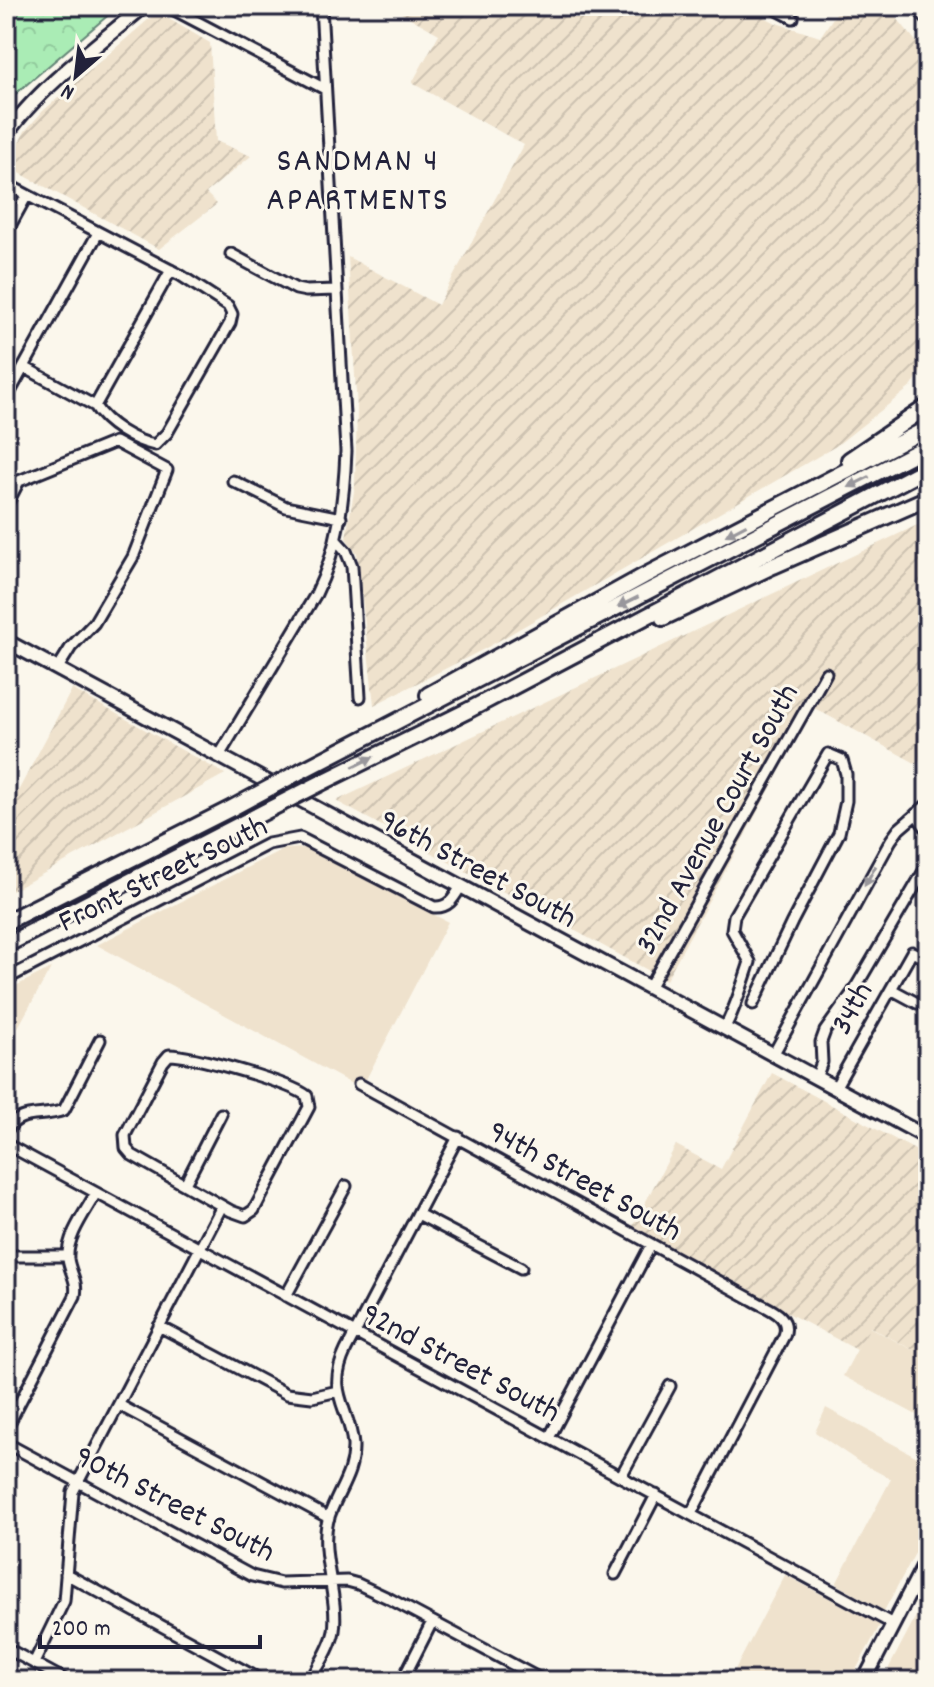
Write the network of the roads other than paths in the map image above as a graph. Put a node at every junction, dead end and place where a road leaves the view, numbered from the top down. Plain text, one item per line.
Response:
1 (144, 6) edge
2 (167, 6) edge
3 (321, 6) edge
4 (770, 6) edge
5 (919, 6) edge
6 (928, 17) edge
7 (793, 18) dead end
8 (325, 89) junction
9 (6, 135) edge
10 (6, 184) edge
11 (27, 195) junction
12 (6, 233) edge
13 (98, 233) junction
14 (231, 254) dead end
15 (171, 270) junction
16 (336, 290) junction
17 (24, 367) junction
18 (6, 399) edge
19 (95, 406) junction
20 (928, 406) edge
21 (928, 428) edge
22 (928, 446) edge
23 (928, 468) edge
24 (233, 481) dead end
25 (928, 498) edge
26 (6, 506) edge
27 (775, 510) junction
28 (341, 518) junction
29 (336, 540) junction
30 (6, 641) edge
31 (58, 668) junction
32 (826, 673) dead end
33 (360, 697) dead end
34 (467, 711) junction
35 (219, 756) junction
36 (318, 762) junction
37 (928, 804) edge
38 (916, 814) junction
39 (928, 831) edge
40 (928, 864) edge
41 (461, 886) junction
42 (6, 922) edge
43 (6, 945) edge
44 (928, 960) edge
45 (6, 979) edge
46 (649, 988) junction
47 (891, 989) junction
48 (917, 1003) dead end
49 (753, 1004) dead end
50 (724, 1029) junction
51 (100, 1040) dead end
52 (773, 1055) junction
53 (816, 1078) junction
54 (359, 1084) dead end
55 (835, 1088) junction
56 (221, 1114) dead end
57 (6, 1131) edge
58 (458, 1137) junction
59 (928, 1138) edge
60 (6, 1144) edge
61 (185, 1184) junction
62 (346, 1186) dead end
63 (96, 1193) junction
64 (222, 1206) junction
65 (418, 1214) junction
66 (651, 1245) junction
67 (200, 1249) junction
68 (6, 1256) edge
69 (68, 1256) junction
70 (521, 1268) dead end
71 (286, 1296) junction
72 (159, 1326) junction
73 (355, 1333) junction
74 (670, 1386) dead end
75 (338, 1391) junction
76 (119, 1405) junction
77 (6, 1429) edge
78 (549, 1438) junction
79 (6, 1443) edge
80 (621, 1476) junction
81 (79, 1482) junction
82 (656, 1495) junction
83 (691, 1514) junction
84 (329, 1518) junction
85 (928, 1557) edge
86 (66, 1574) junction
87 (615, 1574) dead end
88 (332, 1581) junction
89 (432, 1622) junction
90 (893, 1624) junction
91 (6, 1648) edge
92 (34, 1663) junction
93 (67, 1681) edge
94 (263, 1681) edge
95 (310, 1681) edge
96 (402, 1681) edge
97 (544, 1681) edge
98 (864, 1681) edge

1 - 9 main road
2 - 8 street
3 - 8 street
4 - 7 street
5 - 6 highway
8 - 16 street
10 - 11 street
11 - 12 street
11 - 13 street
13 - 15 street
13 - 17 street
14 - 16 street
15 - 19 street
15 - 19 street
16 - 28 street
17 - 18 street
17 - 19 street
20 - 27 highway
21 - 27 highway
22 -> 36 highway
23 - 34 highway
24 - 28 street
25 - 34 highway
26 - 31 street
27 -> 36 highway
28 - 29 street
29 - 33 street
29 - 35 street
30 - 31 main road, 96th Street South
31 - 35 main road, 96th Street South
32 - 46 street, 32nd Avenue Court South
43 -> 34 highway, bridge
35 - 41 main road, 96th Street South
36 - 42 highway, bridge
37 - 38 street
38 - 39 street
38 -> 52 street
40 - 53 street
41 - 45 street, Front Street South
41 - 46 main road, 96th Street South
44 - 47 street, 34th
46 - 50 main road, 96th Street South
47 - 48 street
47 - 55 street, 34th
49 - 50 street, 32nd Avenue Court South
50 - 52 main road, 96th Street South
51 - 57 street
52 - 53 main road, 96th Street South
53 - 55 main road, 96th Street South
54 - 58 street, 94th Street South
55 - 59 main road, 96th Street South
56 - 61 street
58 - 65 street
58 - 66 street, 94th Street South
60 - 63 street, 92nd Street South
61 - 64 street
61 - 64 street
62 - 71 street
63 - 67 street, 92nd Street South
63 - 69 street
64 - 67 street
65 - 70 street
65 - 73 street
66 - 78 street
66 - 83 street, 94th Street South
67 - 71 street, 92nd Street South
67 - 72 street
68 - 69 street
69 - 77 street
71 - 73 street, 92nd Street South
72 - 75 street
72 - 76 street
73 - 75 street
73 - 78 street, 92nd Street South
74 - 80 street
75 - 84 street
76 - 81 street
76 - 84 street
78 - 80 street, 92nd Street South
79 - 81 street, 90th Street South
80 - 82 street, 92nd Street South
81 - 86 street
81 - 88 street, 90th Street South
82 - 83 street, 92nd Street South
82 - 87 street
83 - 90 street, 92nd Street South
84 - 88 street
85 - 90 main road
86 - 92 street
86 - 94 street
88 - 89 street, 90th Street South
88 - 95 street
89 - 96 street
89 - 97 street, 90th Street South
90 - 98 main road
91 - 92 street
92 - 93 street

